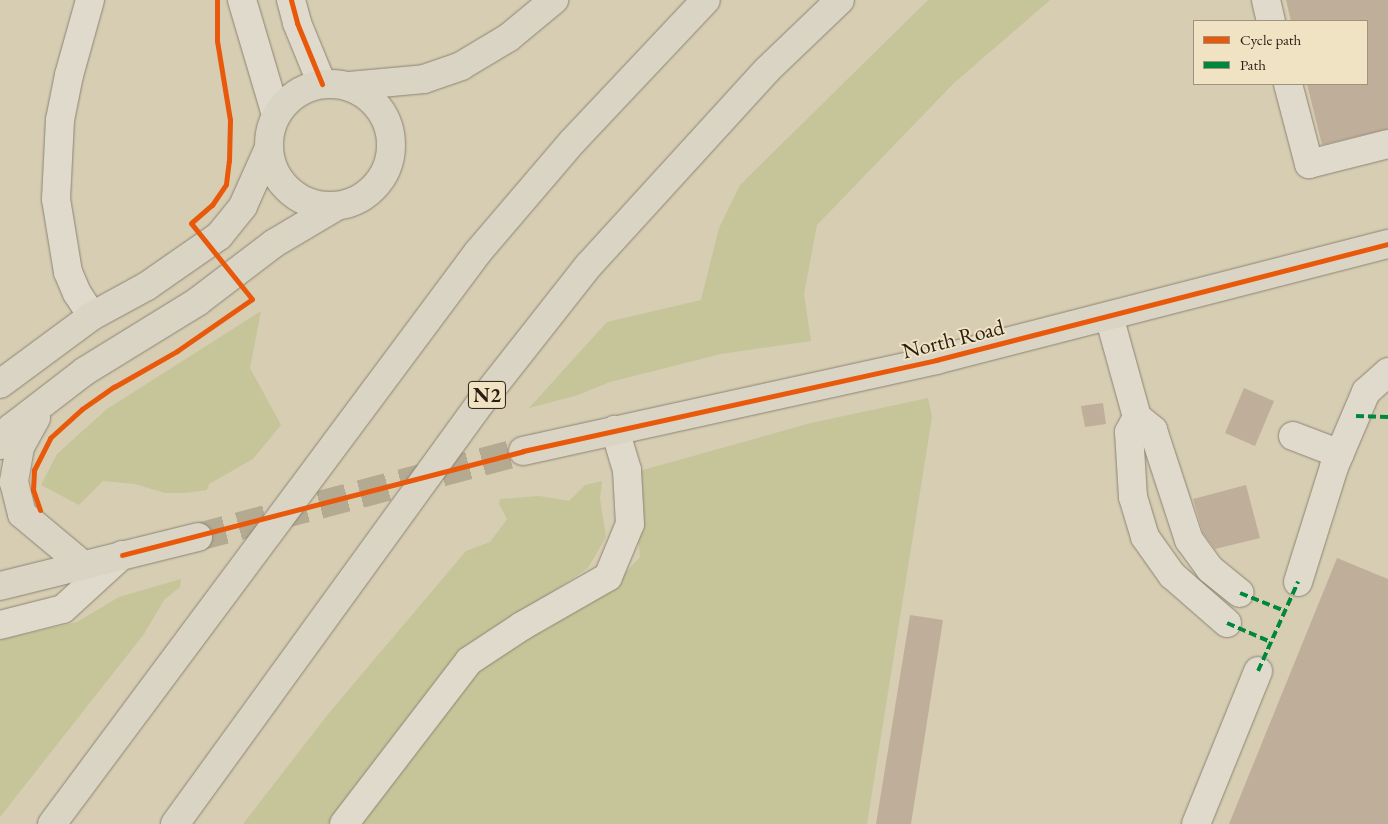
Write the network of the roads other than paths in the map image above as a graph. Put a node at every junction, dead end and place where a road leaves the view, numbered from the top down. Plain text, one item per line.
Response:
1 (90, 0) edge
2 (242, 0) edge
3 (291, 0) edge
4 (554, 0) edge
5 (706, 0) edge
6 (840, 0) edge
7 (1266, 0) edge
8 (1271, 20) edge
9 (322, 84) junction
10 (1288, 85) edge
11 (349, 86) junction
12 (276, 115) junction
13 (1388, 144) edge
14 (268, 150) junction
15 (335, 207) junction
16 (1388, 244) edge
17 (92, 316) junction
18 (1109, 316) junction
19 (1388, 372) edge
20 (0, 384) edge
21 (43, 403) junction
22 (1137, 417) junction
23 (615, 430) junction
24 (1294, 436) dead end
25 (0, 445) edge
26 (523, 451) tunnel mouth
27 (1340, 454) junction
28 (198, 536) tunnel mouth
29 (122, 555) junction
30 (83, 565) junction
31 (1298, 582) dead end
32 (0, 586) edge
33 (1240, 593) dead end
34 (1227, 624) dead end
35 (0, 625) edge
36 (1258, 671) dead end
37 (52, 824) edge
38 (175, 824) edge
39 (344, 824) edge
40 (1196, 824) edge

1 - 17 street
2 - 12 street
3 - 9 street
4 - 11 main road
5 - 37 main road
6 - 38 main road, N2
7 - 8 street
9 - 11 main road
9 - 12 main road
10 - 13 street
11 - 15 main road
12 - 14 main road
14 - 15 main road
14 - 17 main road
15 - 21 main road
16 - 18 main road, North Road
17 - 20 main road
18 - 22 street
18 - 23 main road, North Road
19 - 27 street
21 - 25 main road
21 - 30 main road
22 - 33 street
22 - 34 street
23 - 26 main road, North Road
23 - 39 street
24 - 27 street
27 - 31 street
28 - 29 main road
29 - 30 main road
29 - 35 street
30 - 32 main road
36 - 40 street

